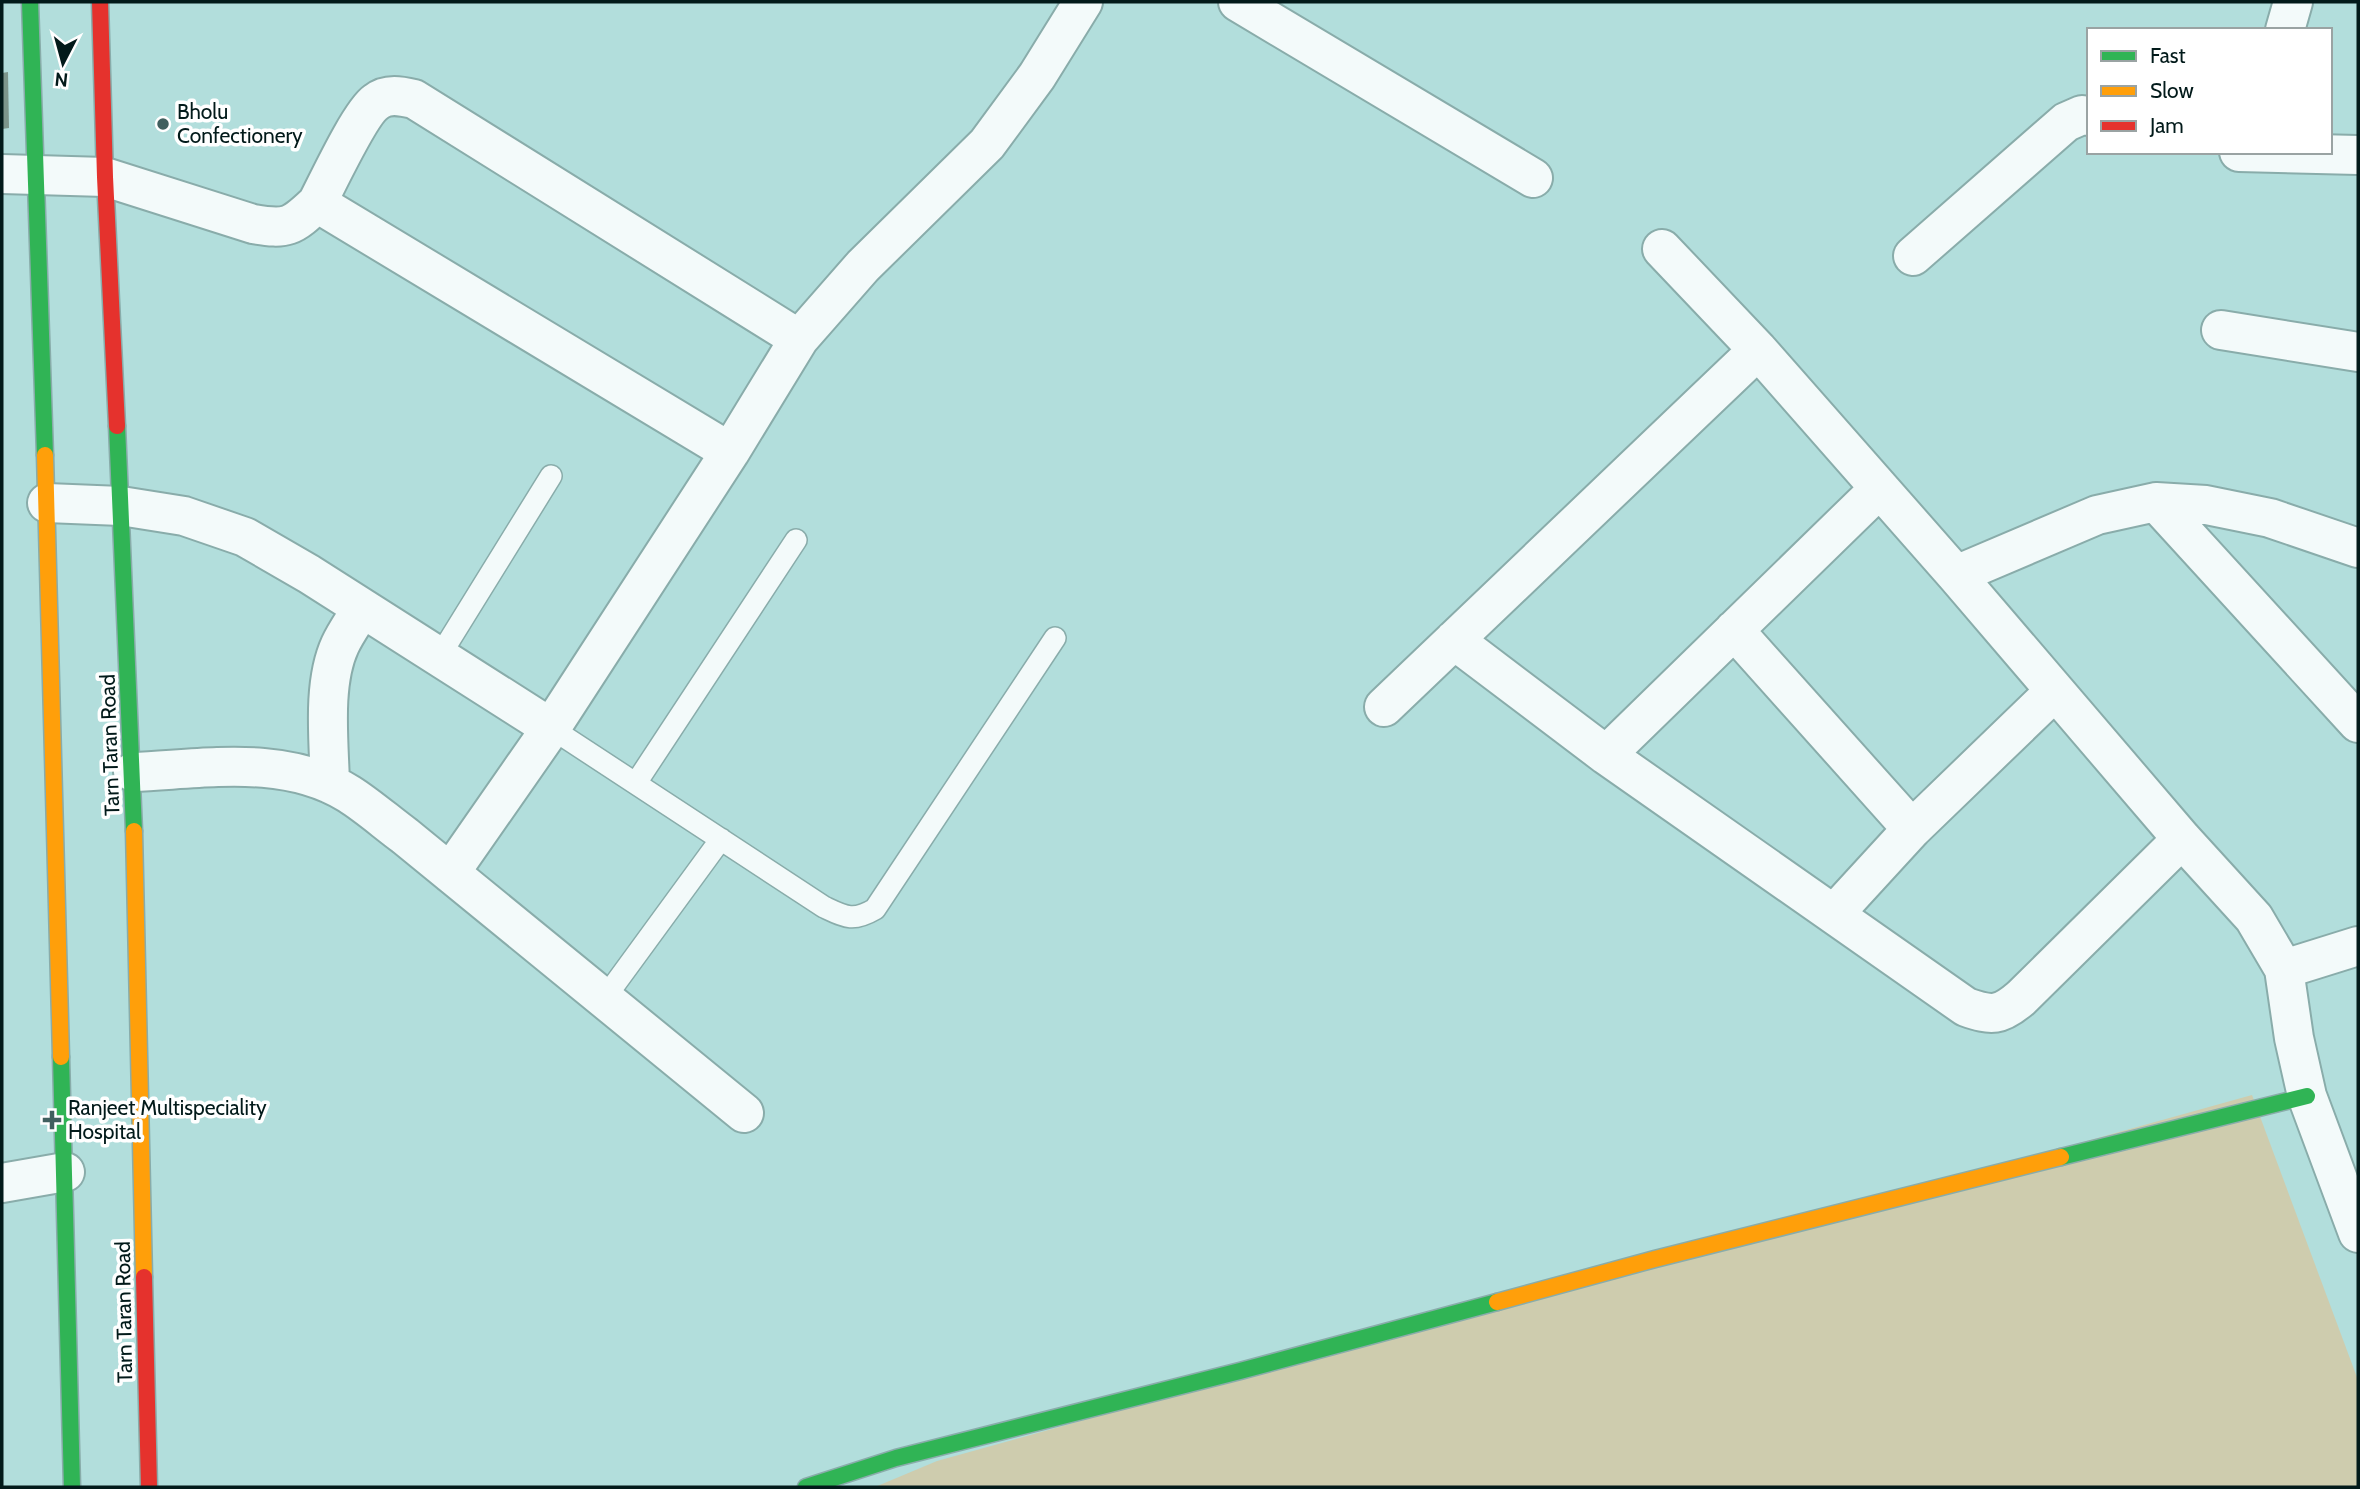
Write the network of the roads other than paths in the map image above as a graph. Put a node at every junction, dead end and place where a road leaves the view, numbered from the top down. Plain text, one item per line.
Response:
1 (30, 2) edge
2 (100, 2) edge
3 (1083, 2) edge
4 (1238, 2) edge
5 (2293, 2) edge
6 (2286, 28) edge
7 (2087, 116) edge
8 (2302, 154) edge
9 (2358, 155) edge
10 (19, 175) edge
11 (106, 177) junction
12 (1533, 178) dead end
13 (317, 203) junction
14 (1662, 249) dead end
15 (1913, 256) dead end
16 (2221, 330) dead end
17 (799, 339) junction
18 (1758, 350) junction
19 (2358, 352) edge
20 (730, 452) junction
21 (551, 476) dead end
22 (1880, 489) junction
23 (2156, 502) junction
24 (47, 503) junction
25 (121, 506) junction
26 (796, 540) dead end
27 (2358, 548) edge
28 (1956, 575) junction
29 (362, 608) junction
30 (1734, 630) junction
31 (1055, 638) dead end
32 (1454, 640) junction
33 (439, 657) junction
34 (2055, 691) junction
35 (1384, 707) dead end
36 (2358, 723) edge
37 (551, 728) junction
38 (1606, 755) junction
39 (133, 772) junction
40 (636, 783) junction
41 (330, 784) junction
42 (1912, 829) junction
43 (721, 839) junction
44 (2182, 839) junction
45 (450, 873) junction
46 (1834, 915) junction
47 (2358, 946) edge
48 (2284, 970) junction
49 (604, 999) junction
50 (2307, 1096) junction
51 (744, 1113) dead end
52 (65, 1172) junction
53 (2, 1183) edge
54 (2358, 1234) edge
55 (72, 1487) edge
56 (149, 1487) edge
57 (806, 1487) edge

1 - 10 main road
2 - 11 main road, Tarn Taran Road
3 - 17 street
4 - 12 street
5 - 6 street
7 - 15 street
8 - 9 street
10 - 11 street
10 - 24 main road
11 - 13 street
11 - 25 main road, Tarn Taran Road
13 - 17 street
13 - 20 street
14 - 18 street
16 - 19 street
17 - 20 street
18 - 22 street
18 - 32 street
20 - 37 street
21 - 33 lane
22 - 28 street
22 - 30 street
23 - 27 street
23 - 28 street
23 - 36 street
24 - 25 street
24 - 52 main road
25 - 29 street
25 - 39 main road, Tarn Taran Road
26 - 40 lane
28 - 34 street
29 - 33 street
29 - 41 street
30 - 38 street
30 - 42 street
31 - 43 lane
32 - 35 street
32 - 38 street
33 - 37 street
34 - 42 street
34 - 44 street
37 - 40 lane
37 - 45 street
38 - 46 street
39 - 41 street
39 - 56 main road, Tarn Taran Road
40 - 43 lane
41 - 45 street
42 - 46 street
43 - 49 lane
44 - 46 street
44 - 48 street
45 - 49 street
47 - 48 street
48 - 50 street
49 - 51 street
50 - 54 street
50 - 57 main road
52 - 53 street
52 - 55 main road

